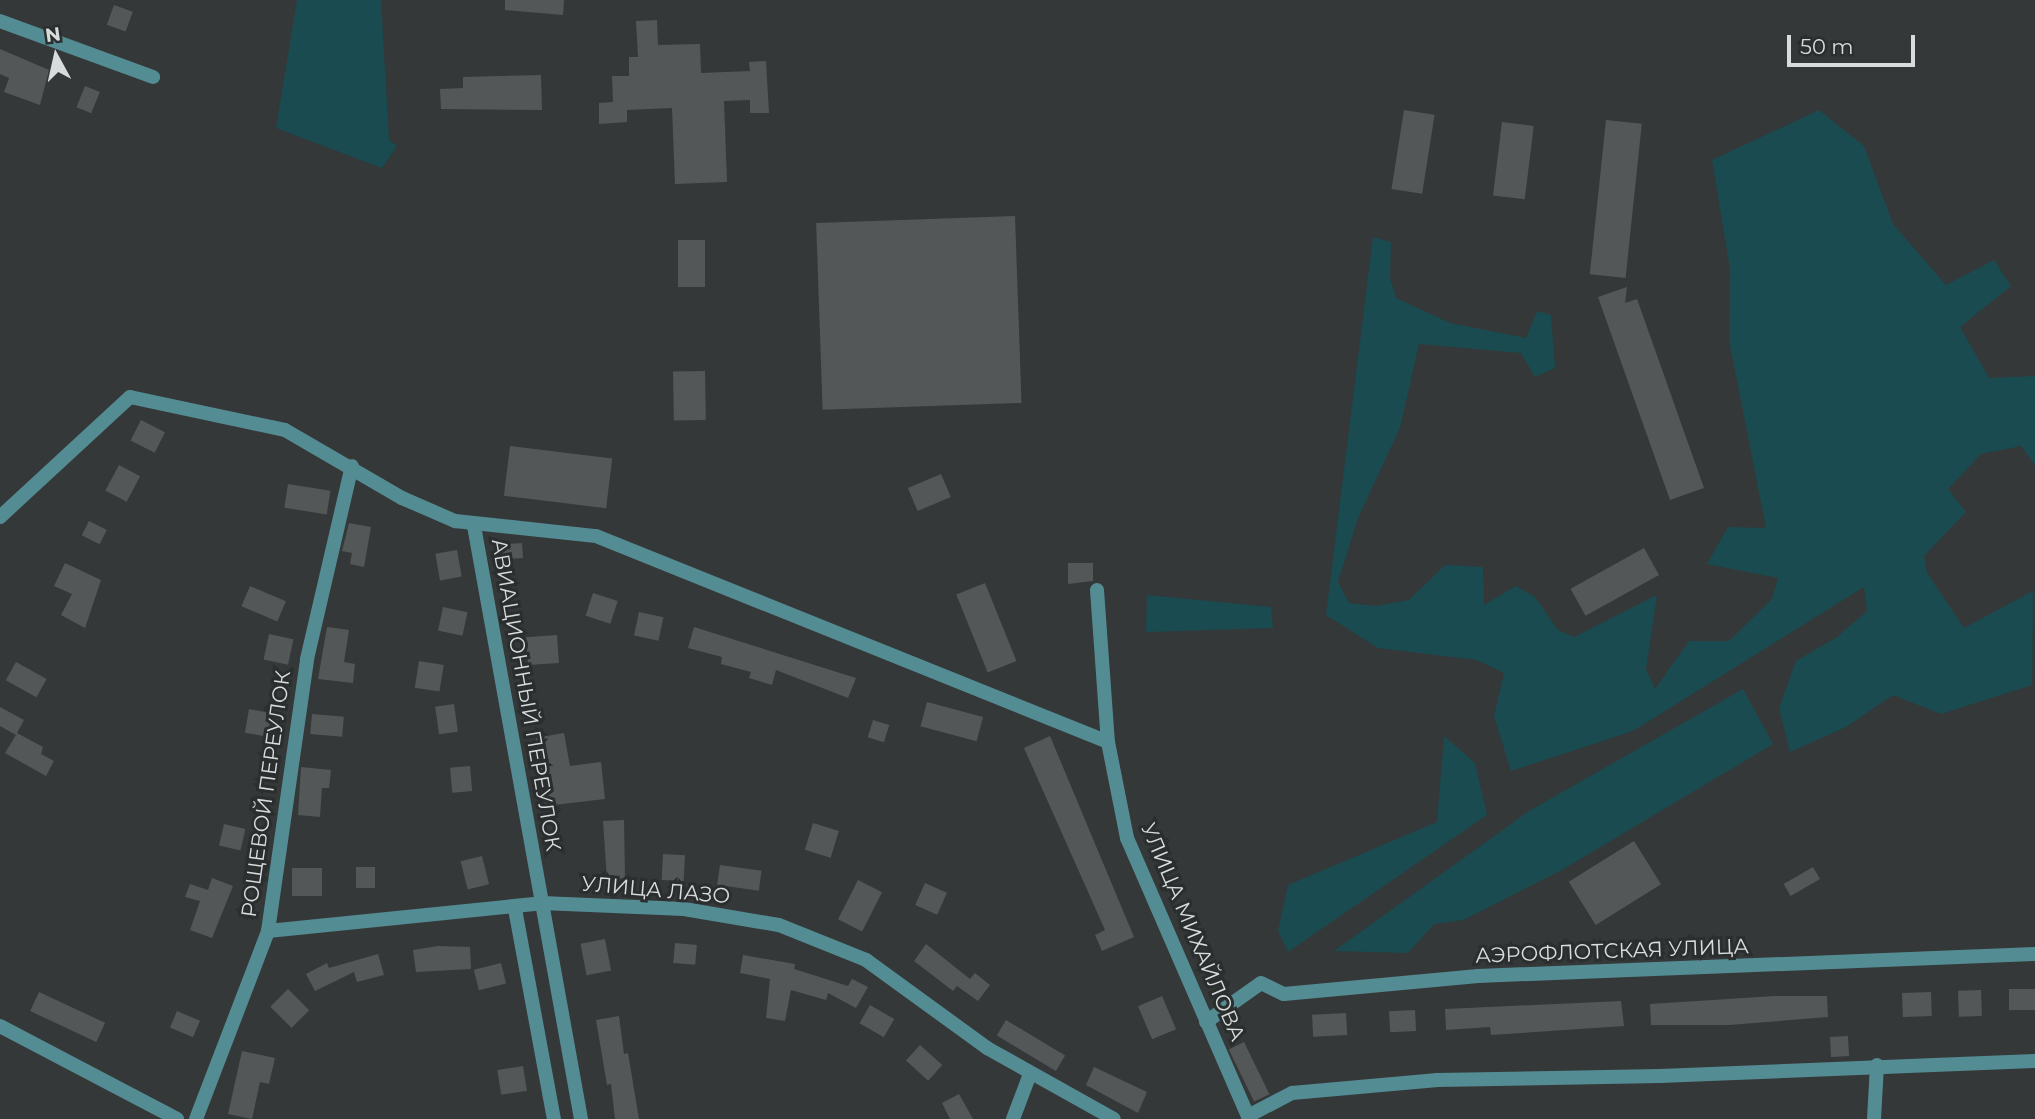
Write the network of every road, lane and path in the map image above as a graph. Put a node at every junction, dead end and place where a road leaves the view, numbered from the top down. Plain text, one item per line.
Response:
1 (0, 21) edge
2 (153, 77) dead end
3 (352, 466) junction
4 (0, 517) edge
5 (474, 526) junction
6 (1097, 590) dead end
7 (1108, 742) junction
8 (542, 903) junction
9 (515, 909) junction
10 (268, 931) junction
11 (2035, 954) edge
12 (1206, 1022) junction
13 (0, 1026) edge
14 (2035, 1061) edge
15 (1877, 1065) junction
16 (1030, 1074) junction
17 (1249, 1118) edge
18 (177, 1119) edge
19 (196, 1119) edge
20 (554, 1119) edge
21 (581, 1119) edge
22 (1013, 1119) edge
23 (1114, 1119) edge
24 (1874, 1119) edge

1 - 2 street
3 - 4 street
3 - 5 street
3 - 10 street, РОЩЕВОЙ ПЕРЕУЛОК
5 - 7 street
5 - 8 street, АВИАЦИОННЫЙ ПЕРЕУЛОК
6 - 7 street, УЛИЦА МИХАЙЛОВА
7 - 12 street, УЛИЦА МИХАЙЛОВА
8 - 9 street, УЛИЦА ЛАЗО
8 - 16 street, УЛИЦА ЛАЗО
8 - 21 street, АВИАЦИОННЫЙ ПЕРЕУЛОК
9 - 10 street, УЛИЦА ЛАЗО
9 - 20 street
10 - 19 street, РОЩЕВОЙ ПЕРЕУЛОК
11 - 12 street, АЭРОФЛОТСКАЯ УЛИЦА
12 - 17 street, УЛИЦА МИХАЙЛОВА
13 - 18 street
14 - 15 street
15 - 17 street
15 - 24 street
16 - 22 street
16 - 23 street, УЛИЦА ЛАЗО

